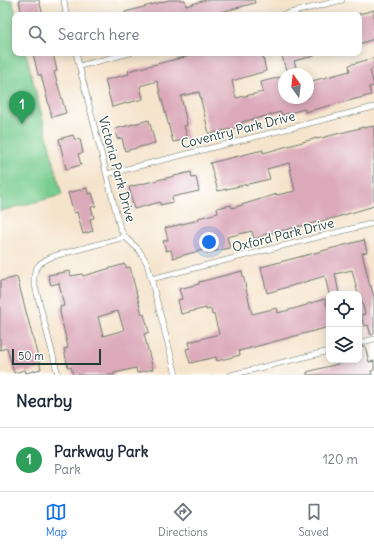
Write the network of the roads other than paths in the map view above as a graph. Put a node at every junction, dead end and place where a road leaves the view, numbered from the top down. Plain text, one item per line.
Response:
1 (64, 0) edge
2 (342, 0) edge
3 (66, 12) edge
4 (294, 12) edge
5 (77, 56) edge
6 (118, 56) edge
7 (79, 66) junction
8 (374, 107) edge
9 (107, 174) junction
10 (374, 223) edge
11 (125, 237) junction
12 (151, 279) junction
13 (374, 340) edge
14 (362, 342) edge
15 (326, 352) edge
16 (58, 375) edge
17 (176, 375) edge
18 (231, 375) edge

1 - 3 lane
2 - 4 lane
5 - 7 lane, Victoria Park Drive
6 - 7 lane
7 - 9 lane, Victoria Park Drive
8 - 9 lane, Coventry Park Drive
9 - 11 lane, Victoria Park Drive
10 - 12 lane, Oxford Park Drive
11 - 12 lane, Victoria Park Drive
11 - 16 lane
12 - 17 lane, Victoria Park Drive
13 - 14 lane
15 - 18 lane

